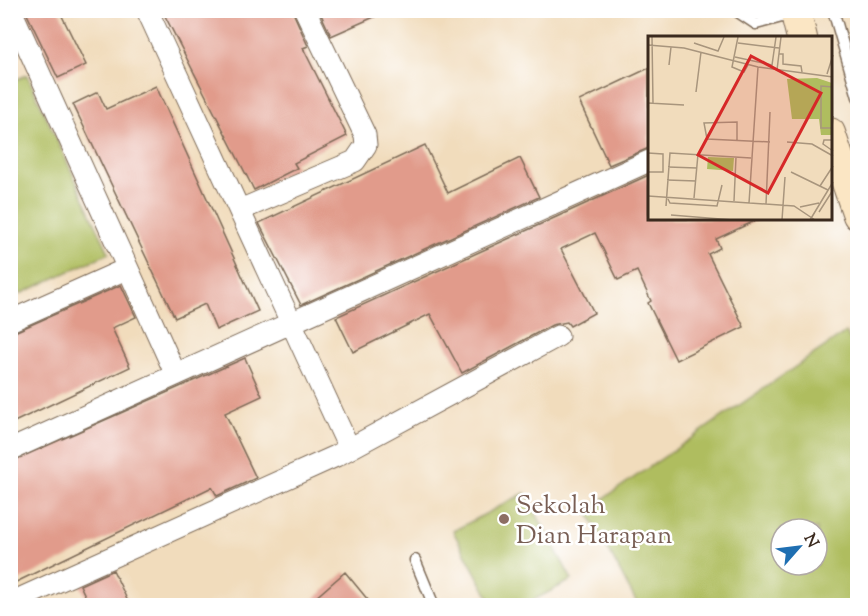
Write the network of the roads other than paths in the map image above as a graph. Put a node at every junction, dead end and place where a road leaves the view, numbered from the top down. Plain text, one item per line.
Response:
1 (11, 10) edge
2 (147, 10) edge
3 (305, 10) edge
4 (735, 10) edge
5 (833, 10) edge
6 (798, 20) edge
7 (858, 97) edge
8 (832, 136) edge
9 (648, 161) edge
10 (240, 210) junction
11 (858, 215) edge
12 (126, 269) junction
13 (10, 321) edge
14 (291, 324) junction
15 (558, 336) dead end
16 (176, 375) junction
17 (349, 448) junction
18 (10, 450) edge
19 (415, 560) dead end
20 (10, 603) edge
21 (435, 606) edge

1 - 12 street
2 - 10 street
3 - 10 street
4 - 6 lane
5 - 7 lane
8 - 11 main road
9 - 14 street
10 - 14 street
12 - 13 street
12 - 16 street
14 - 16 street
14 - 17 street
15 - 17 street
16 - 18 street
17 - 20 street
19 - 21 lane

